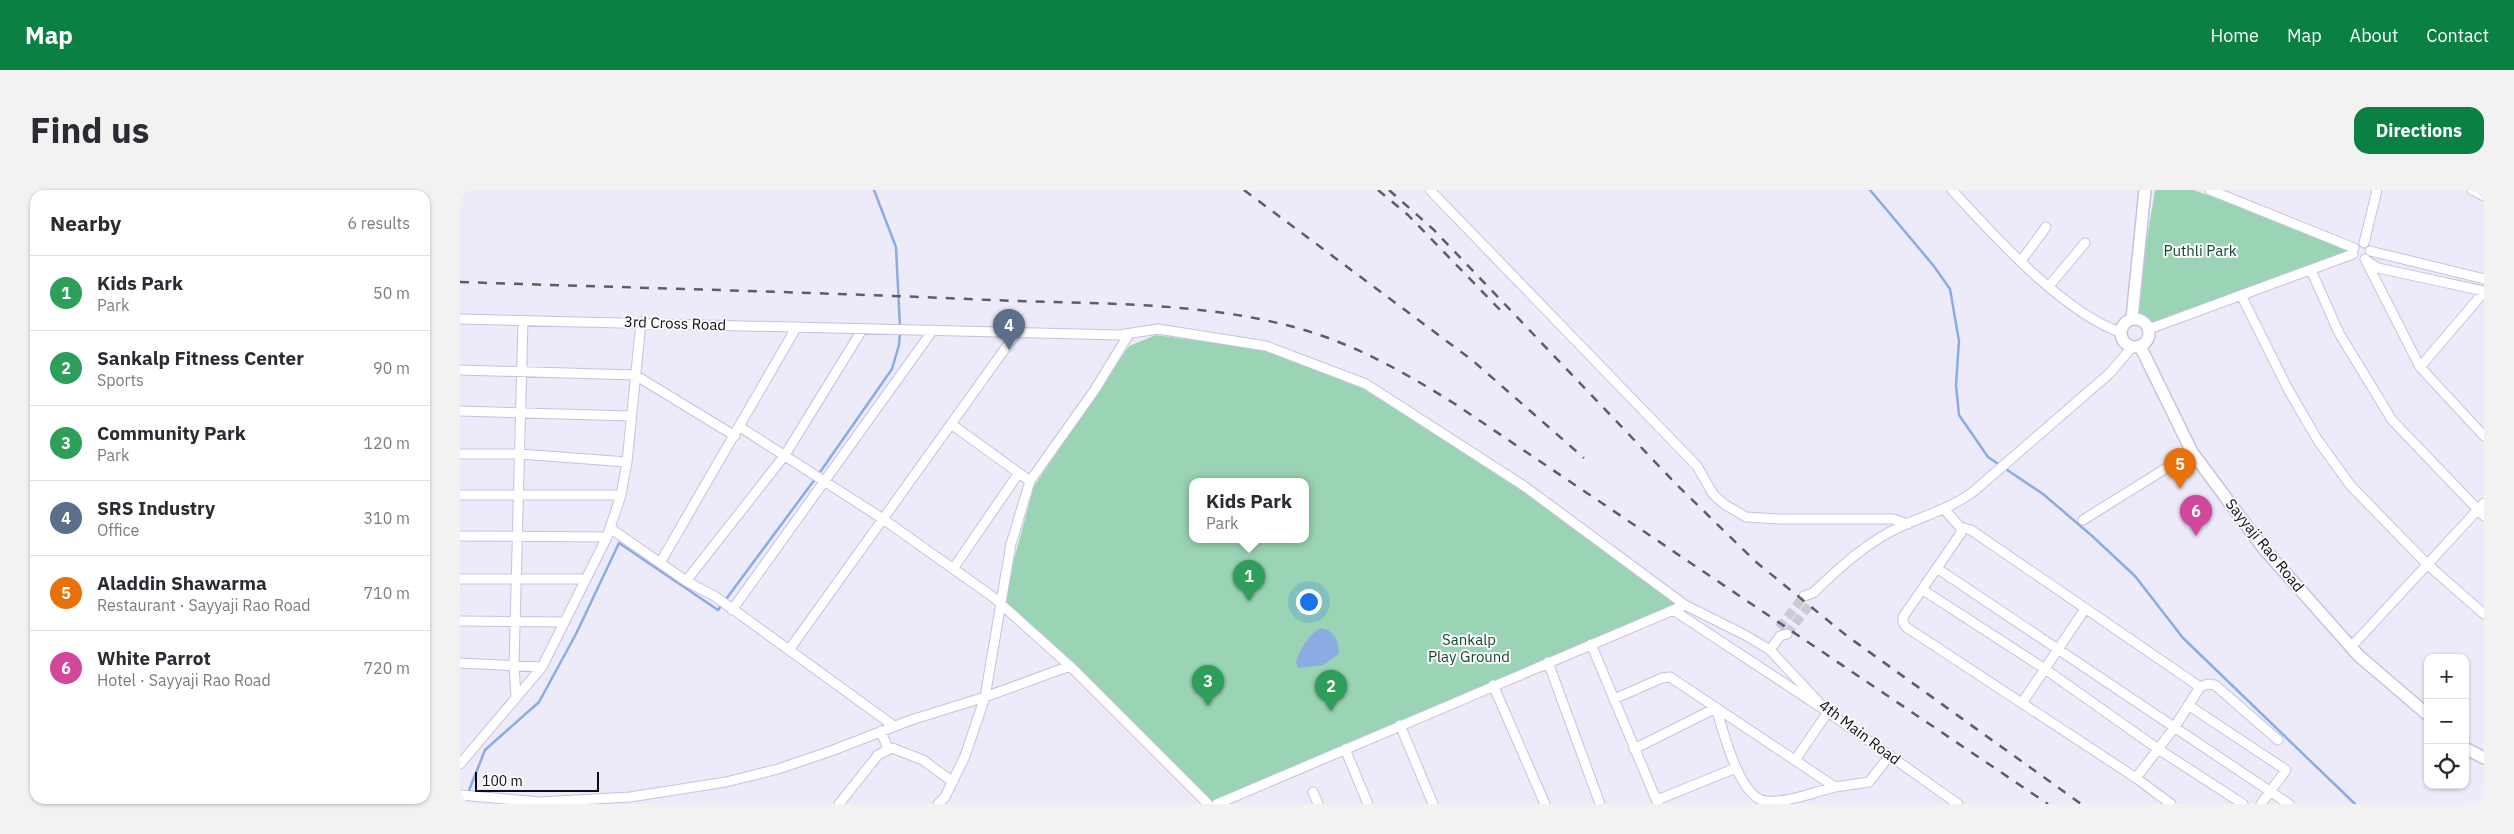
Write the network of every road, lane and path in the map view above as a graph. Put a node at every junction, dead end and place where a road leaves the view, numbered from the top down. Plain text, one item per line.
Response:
1 (1430, 190) edge
2 (1952, 190) edge
3 (2145, 190) edge
4 (2210, 190) edge
5 (2377, 190) edge
6 (2472, 190) edge
7 (2483, 194) edge
8 (2046, 227) dead end
9 (2085, 243) dead end
10 (2364, 243) junction
11 (2354, 251) junction
12 (2370, 251) junction
13 (2021, 260) junction
14 (2365, 260) junction
15 (2311, 270) junction
16 (2484, 280) edge
17 (2049, 286) junction
18 (2484, 291) edge
19 (2241, 295) junction
20 (2132, 318) junction
21 (460, 319) edge
22 (523, 320) junction
23 (641, 322) junction
24 (796, 328) junction
25 (2149, 329) junction
26 (862, 330) junction
27 (934, 330) junction
28 (1017, 332) junction
29 (2120, 332) junction
30 (1130, 334) junction
31 (2136, 346) junction
32 (2420, 367) junction
33 (460, 370) edge
34 (522, 372) junction
35 (635, 375) junction
36 (460, 411) edge
37 (521, 412) junction
38 (631, 416) junction
39 (951, 424) junction
40 (740, 426) junction
41 (735, 436) junction
42 (2484, 436) edge
43 (2192, 452) junction
44 (460, 454) edge
45 (520, 454) junction
46 (784, 455) junction
47 (627, 462) junction
48 (1018, 474) junction
49 (824, 481) junction
50 (1030, 481) junction
51 (520, 494) junction
52 (460, 495) edge
53 (621, 495) junction
54 (1944, 509) junction
55 (2482, 510) edge
56 (883, 519) junction
57 (2083, 520) dead end
58 (1908, 524) junction
59 (1960, 527) junction
60 (611, 532) junction
61 (460, 536) edge
62 (519, 536) junction
63 (660, 563) junction
64 (2427, 564) junction
65 (952, 569) junction
66 (1938, 569) junction
67 (460, 579) edge
68 (518, 579) junction
69 (586, 579) junction
70 (686, 581) junction
71 (1923, 590) junction
72 (1810, 597) tunnel mouth
73 (999, 603) junction
74 (1685, 605) junction
75 (731, 609) junction
76 (1673, 610) junction
77 (2085, 610) junction
78 (2484, 614) edge
79 (460, 621) edge
80 (516, 622) junction
81 (564, 622) junction
82 (1782, 633) tunnel mouth
83 (1591, 644) junction
84 (2351, 647) junction
85 (2059, 648) junction
86 (789, 650) junction
87 (1770, 650) junction
88 (1548, 662) junction
89 (460, 663) edge
90 (514, 665) junction
91 (1070, 666) junction
92 (542, 667) junction
93 (2045, 669) junction
94 (1493, 686) junction
95 (2200, 687) junction
96 (516, 697) junction
97 (985, 697) junction
98 (1614, 699) junction
99 (2022, 703) junction
100 (2188, 705) junction
101 (1716, 708) junction
102 (2424, 711) edge
103 (1828, 712) junction
104 (1400, 725) junction
105 (894, 726) junction
106 (2174, 728) junction
107 (881, 731) junction
108 (2278, 740) dead end
109 (1345, 749) junction
110 (1634, 749) junction
111 (2158, 749) junction
112 (888, 750) junction
113 (2469, 750) edge
114 (1890, 755) junction
115 (2484, 758) edge
116 (1795, 760) junction
117 (460, 764) edge
118 (1736, 768) junction
119 (2136, 778) junction
120 (952, 782) junction
121 (1835, 787) junction
122 (2270, 791) junction
123 (1313, 792) dead end
124 (460, 795) edge
125 (1658, 802) edge
126 (541, 803) edge
127 (839, 804) edge
128 (938, 804) edge
129 (1208, 804) edge
130 (1217, 804) edge
131 (1318, 804) edge
132 (1368, 804) edge
133 (1433, 804) edge
134 (1545, 804) edge
135 (1600, 804) edge
136 (1958, 804) edge
137 (2171, 804) edge
138 (2244, 804) edge
139 (2261, 804) edge
140 (2289, 804) edge

1 - 58 street
2 - 13 street
3 - 20 main road
4 - 11 street
5 - 10 street
6 - 7 street
8 - 13 street
9 - 17 street
10 - 11 street
10 - 12 street
11 - 14 street
11 - 15 street
12 - 14 street
12 - 16 street
13 - 17 street
14 - 18 street
14 - 32 street
15 - 19 street
15 - 55 street
17 - 29 street
18 - 32 street
19 - 25 street
19 - 64 street
20 - 25 main road
20 - 29 main road
21 - 22 street, 3rd Cross Road
22 - 23 street, 3rd Cross Road
22 - 34 street
23 - 24 street, 3rd Cross Road
23 - 35 street
24 - 26 street, 3rd Cross Road
24 - 40 street
25 - 31 main road
26 - 27 street, 3rd Cross Road
26 - 46 street
27 - 28 street, 3rd Cross Road
27 - 49 street
28 - 30 street, 3rd Cross Road
28 - 39 street
29 - 31 main road
30 - 50 street
30 - 74 street, 4th Main Road
31 - 43 main road, Sayyaji Rao Road
31 - 54 street
32 - 42 street
33 - 34 street
34 - 35 street
34 - 37 street
35 - 38 street
35 - 41 street
36 - 37 street
37 - 38 street
37 - 45 street
38 - 47 street
39 - 48 street
39 - 56 street
40 - 41 street
40 - 46 street
41 - 63 street
43 - 57 street
43 - 84 main road, Sayyaji Rao Road
44 - 45 street
45 - 47 street
45 - 51 street
46 - 49 street
46 - 70 street
47 - 53 street
48 - 50 street
48 - 65 street
49 - 56 street
49 - 75 street
50 - 73 street
51 - 52 street
51 - 53 street
51 - 62 street
53 - 60 street
54 - 58 street
54 - 59 street
55 - 64 street
56 - 65 street
56 - 86 street
58 - 72 street
59 - 66 street
59 - 77 street
60 - 62 street
60 - 63 street
60 - 69 street
61 - 62 street
62 - 68 street
63 - 70 street
64 - 78 street
64 - 84 street
65 - 73 street
66 - 71 street
66 - 85 street
67 - 68 street
68 - 69 street
68 - 80 street
69 - 81 street
70 - 75 street
71 - 93 street
71 - 99 street
73 - 91 street
73 - 97 street
74 - 76 street
74 - 87 street, 4th Main Road
75 - 86 street
76 - 83 street
76 - 103 street
77 - 85 street
77 - 95 street
79 - 80 street
80 - 81 street
80 - 90 street
81 - 92 street
82 - 87 street
83 - 88 street
83 - 98 street
84 - 102 main road, Sayyaji Rao Road
85 - 93 street
85 - 106 street
86 - 105 street
87 - 103 street, 4th Main Road
88 - 94 street
88 - 135 street
89 - 90 street
90 - 92 street
90 - 96 street
91 - 97 street
91 - 129 street
92 - 96 street
93 - 99 street
93 - 111 street
94 - 104 street
94 - 134 street
95 - 100 street
95 - 108 street
96 - 117 street
97 - 105 street
97 - 120 street
98 - 101 street
98 - 110 street
99 - 119 street
100 - 106 street
100 - 122 street
101 - 110 street
101 - 116 street
101 - 118 street
103 - 114 street, 4th Main Road
103 - 116 street
104 - 109 street
104 - 133 street
105 - 107 street
106 - 111 street
106 - 122 street
107 - 112 street
107 - 126 street
109 - 130 street
109 - 132 street
110 - 125 street
111 - 119 street
111 - 138 street
112 - 120 street
112 - 127 street
113 - 115 main road
114 - 121 street
114 - 136 street, 4th Main Road
116 - 121 street
118 - 121 street
118 - 125 street
119 - 137 street
120 - 128 street
122 - 139 street
122 - 140 street
123 - 131 street
124 - 126 street

